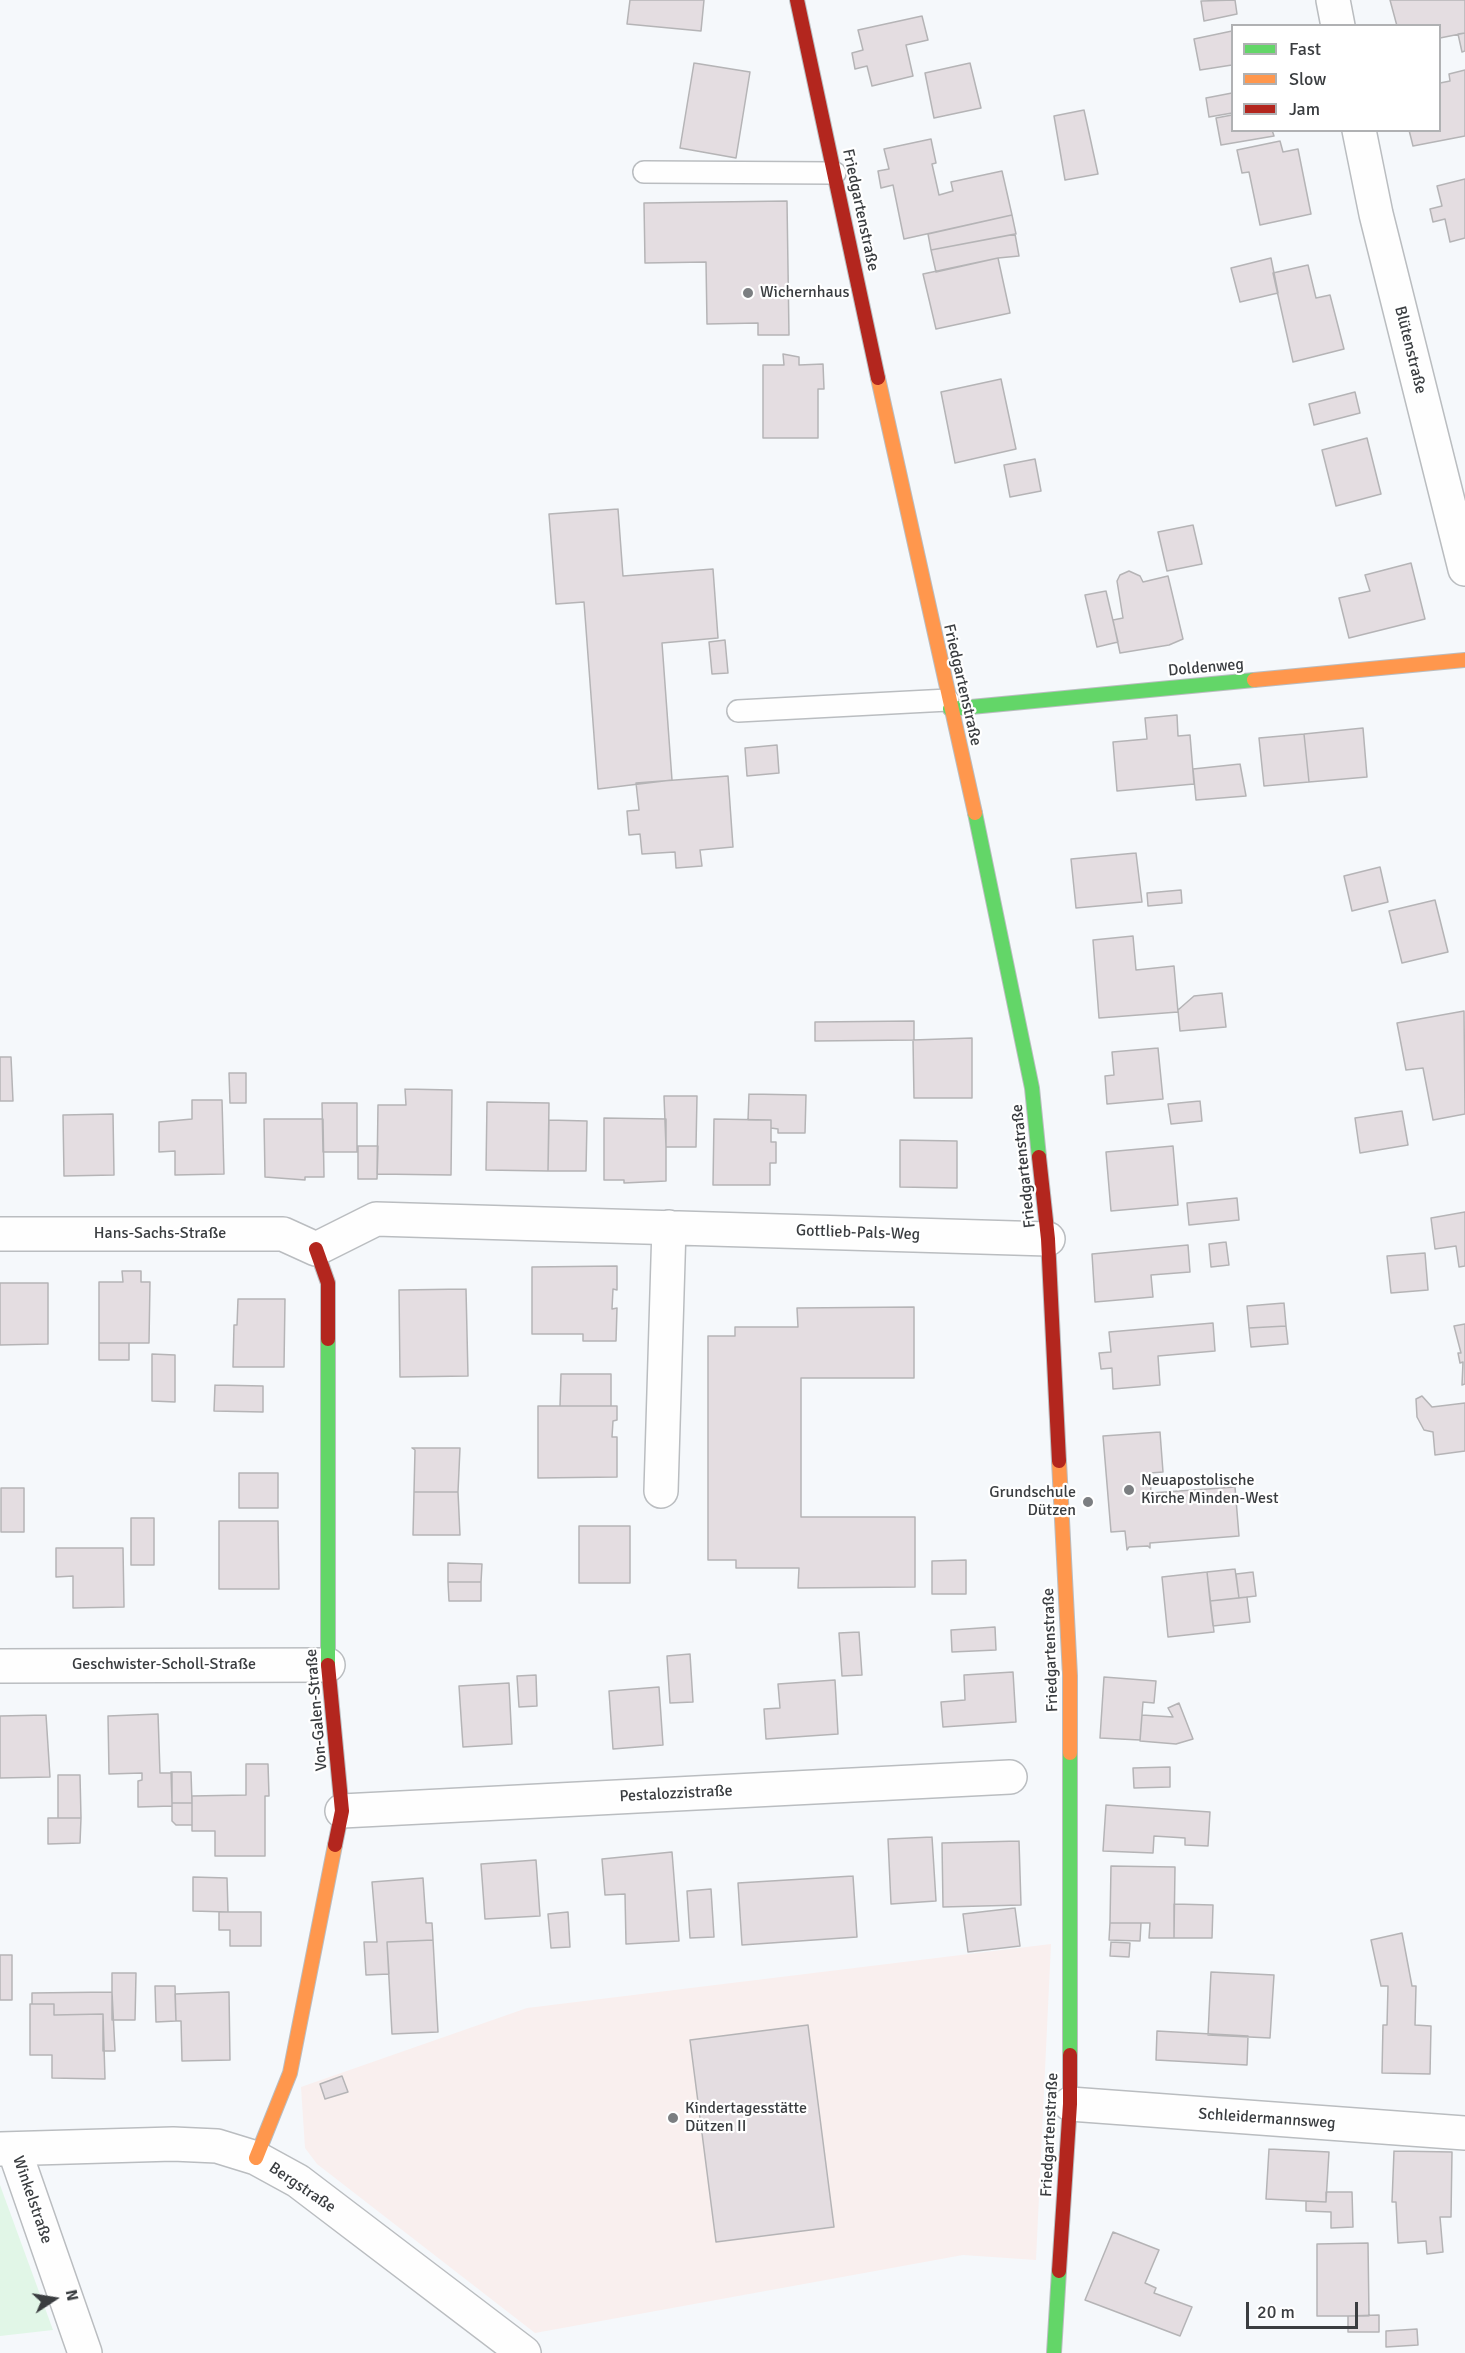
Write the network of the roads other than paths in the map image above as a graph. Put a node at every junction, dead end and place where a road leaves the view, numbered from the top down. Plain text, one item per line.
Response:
1 (797, 0) edge
2 (1333, 0) edge
3 (1338, 24) edge
4 (1359, 132) edge
5 (644, 172) dead end
6 (836, 173) junction
7 (1465, 569) edge
8 (1465, 660) edge
9 (949, 705) junction
10 (738, 711) dead end
11 (669, 1227) junction
12 (0, 1234) edge
13 (1048, 1239) junction
14 (316, 1249) junction
15 (661, 1491) dead end
16 (328, 1665) junction
17 (0, 1666) edge
18 (1010, 1777) dead end
19 (342, 1811) junction
20 (1070, 2104) junction
21 (1465, 2133) edge
22 (7, 2149) edge
23 (256, 2158) junction
24 (85, 2353) edge
25 (524, 2353) edge
26 (1054, 2353) edge

1 - 6 street, Friedgartenstraße
2 - 3 street
4 - 7 street, Blütenstraße
5 - 6 lane
6 - 9 street, Friedgartenstraße
8 - 9 street, Doldenweg
9 - 10 lane
9 - 13 street, Friedgartenstraße
11 - 13 street, Gottlieb-Pals-Weg
11 - 14 street, Gottlieb-Pals-Weg
11 - 15 street
12 - 14 street, Hans-Sachs-Straße
13 - 20 street, Friedgartenstraße
14 - 16 street, Von-Galen-Straße
16 - 17 street, Geschwister-Scholl-Straße
16 - 19 street, Von-Galen-Straße
18 - 19 street, Pestalozzistraße
19 - 23 street, Von-Galen-Straße
20 - 21 street, Schleidermannsweg
20 - 26 street, Friedgartenstraße
22 - 23 street, Bergstraße
22 - 24 street, Winkelstraße
23 - 25 street, Bergstraße

